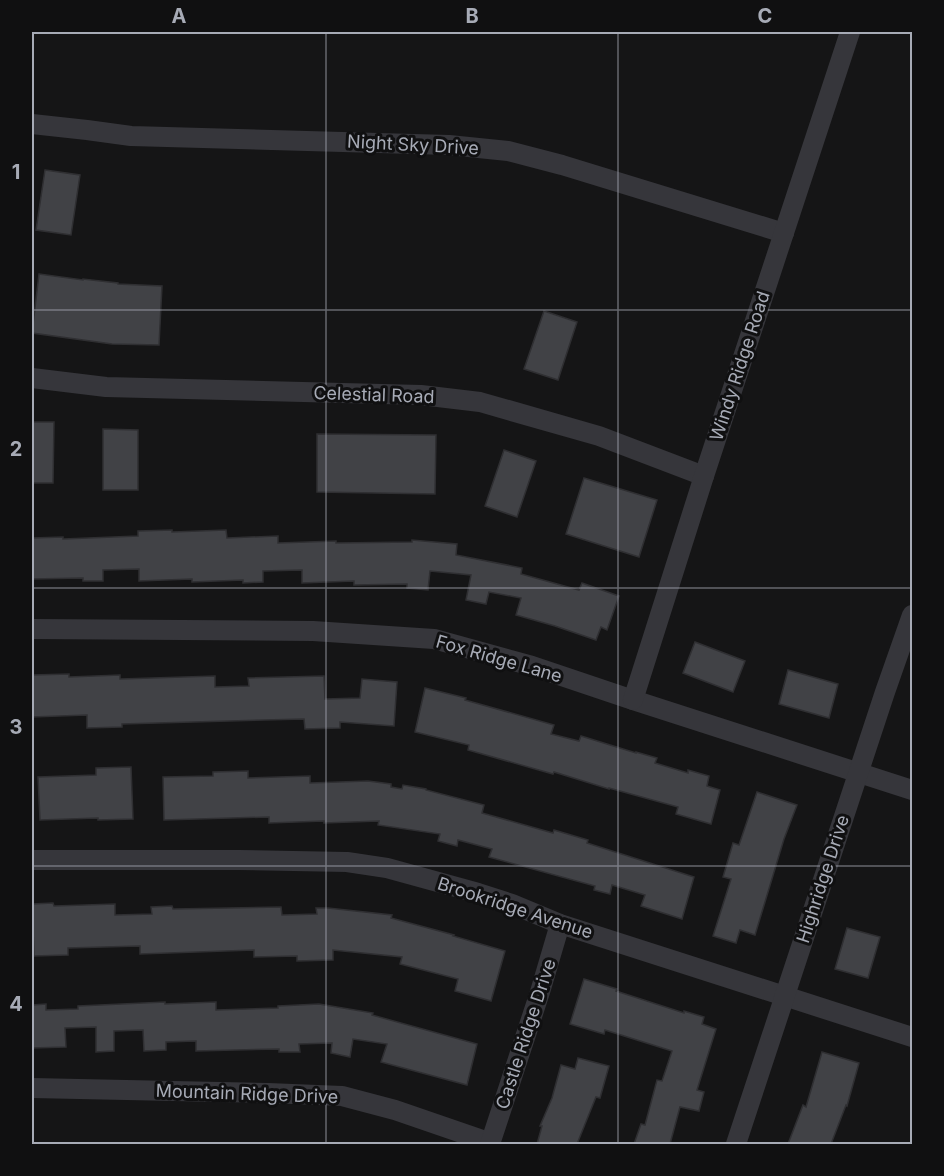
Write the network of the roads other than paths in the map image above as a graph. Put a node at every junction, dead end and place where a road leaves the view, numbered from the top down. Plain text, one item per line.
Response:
1 (850, 32) edge
2 (32, 124) edge
3 (784, 233) junction
4 (32, 378) edge
5 (704, 476) junction
6 (912, 615) edge
7 (32, 629) edge
8 (633, 700) junction
9 (858, 772) junction
10 (912, 790) edge
11 (32, 860) edge
12 (560, 924) junction
13 (785, 996) junction
14 (912, 1037) edge
15 (32, 1088) edge
16 (490, 1144) edge
17 (735, 1144) edge

1 - 3 street, Windy Ridge Road
2 - 3 street, Night Sky Drive
3 - 5 street, Windy Ridge Road
4 - 5 street, Celestial Road
5 - 8 street, Windy Ridge Road
6 - 9 street, Highridge Drive
7 - 8 street, Fox Ridge Lane
8 - 9 street, Fox Ridge Lane
9 - 10 street, Fox Ridge Lane
9 - 13 street, Highridge Drive
11 - 12 street, Brookridge Avenue
12 - 13 street, Brookridge Avenue
12 - 16 street, Castle Ridge Drive
13 - 14 street, Brookridge Avenue
13 - 17 street, Highridge Drive
15 - 16 street, Mountain Ridge Drive

